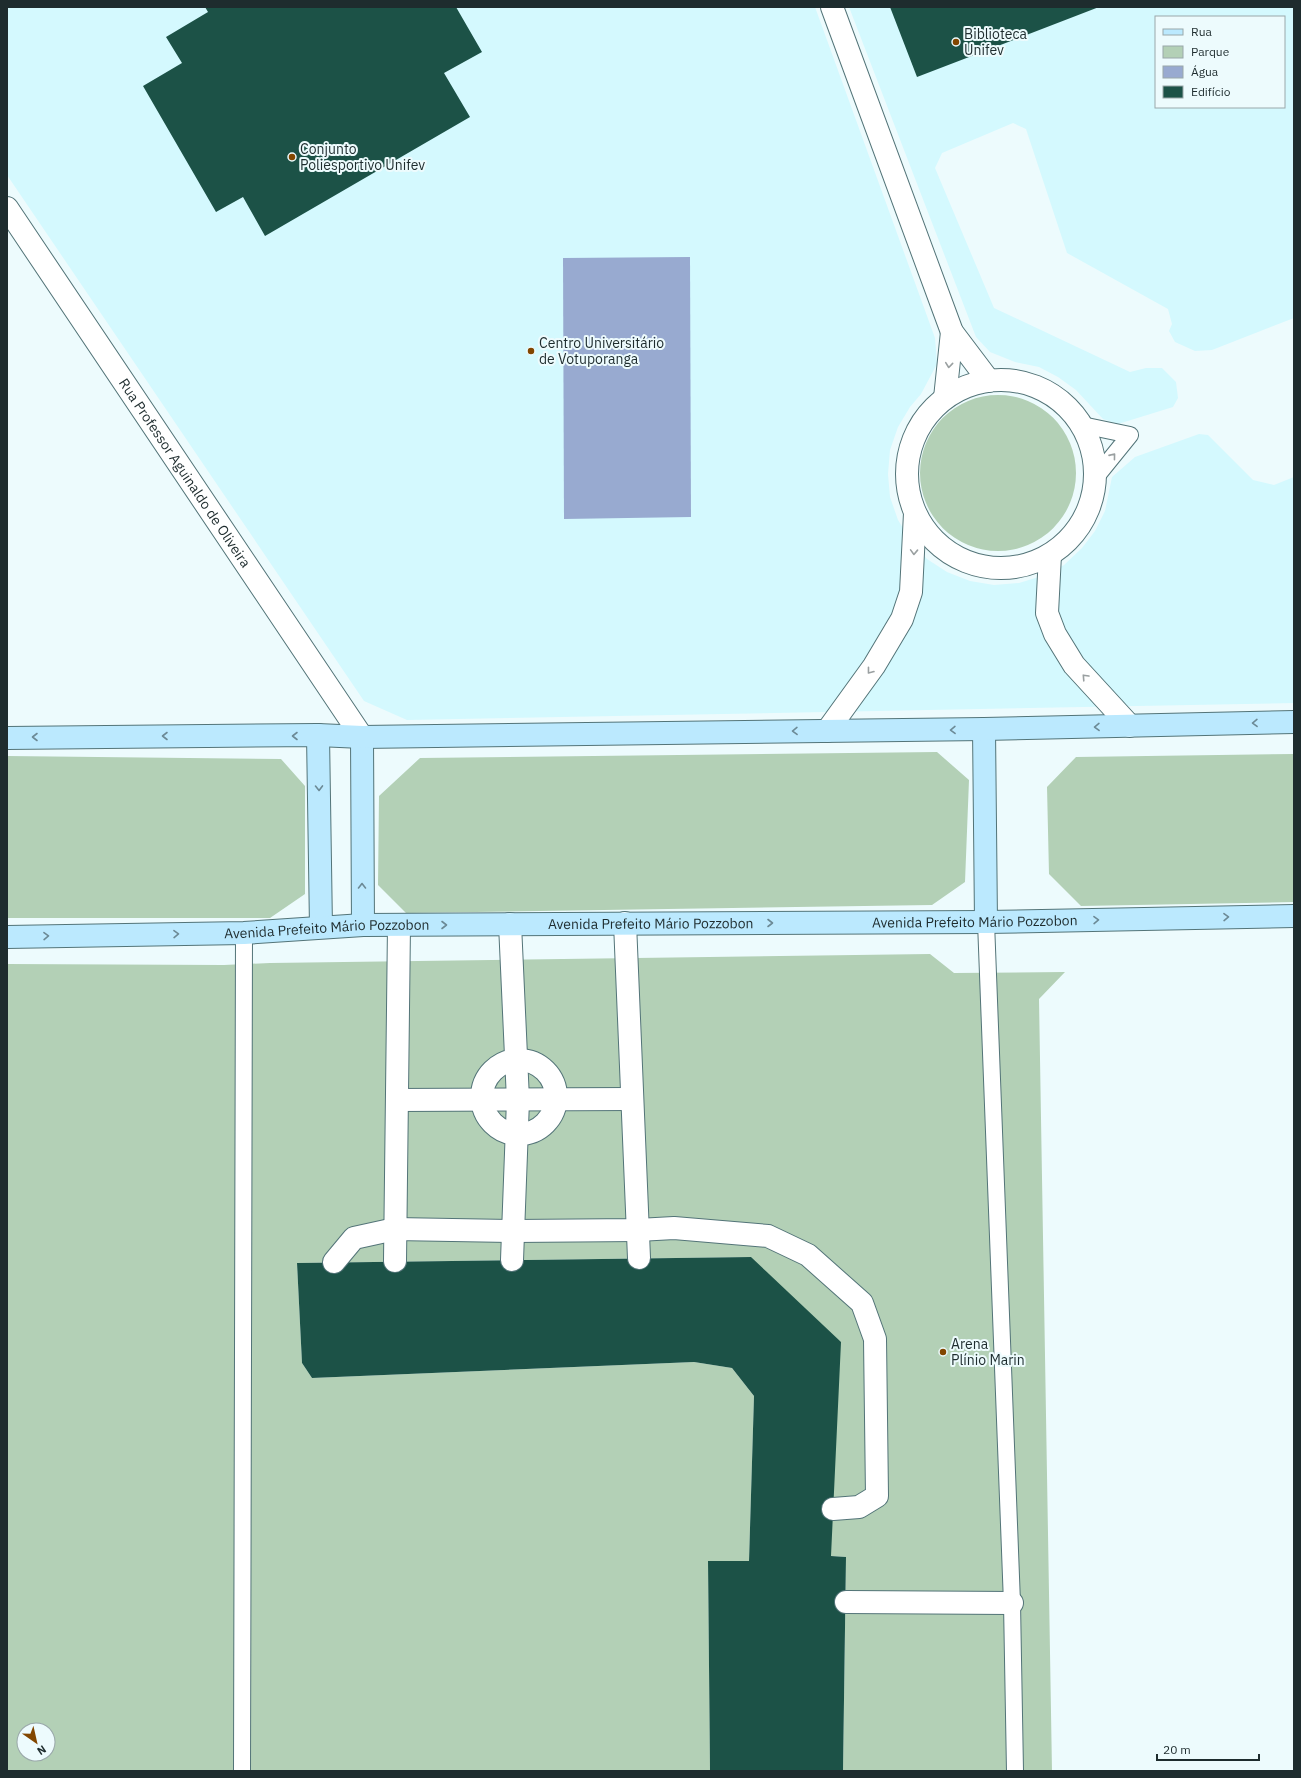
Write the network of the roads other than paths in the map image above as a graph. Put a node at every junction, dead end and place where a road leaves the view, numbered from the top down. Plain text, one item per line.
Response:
1 (832, 7) edge
2 (7, 208) edge
3 (952, 332) junction
4 (989, 381) junction
5 (945, 398) junction
6 (1082, 425) junction
7 (1096, 477) junction
8 (914, 513) junction
9 (1050, 555) junction
10 (1294, 722) edge
11 (1130, 726) junction
12 (984, 729) junction
13 (828, 731) junction
14 (318, 735) junction
15 (362, 737) junction
16 (7, 738) edge
17 (1294, 916) edge
18 (986, 922) junction
19 (625, 923) junction
20 (510, 924) junction
21 (363, 925) junction
22 (399, 925) junction
23 (321, 927) junction
24 (244, 932) junction
25 (7, 937) edge
26 (516, 1061) junction
27 (556, 1099) junction
28 (632, 1099) junction
29 (397, 1100) junction
30 (482, 1100) junction
31 (518, 1100) junction
32 (516, 1134) junction
33 (395, 1229) junction
34 (638, 1230) junction
35 (514, 1231) junction
36 (639, 1258) dead end
37 (512, 1260) dead end
38 (395, 1261) dead end
39 (334, 1262) dead end
40 (833, 1508) dead end
41 (846, 1602) dead end
42 (1012, 1603) junction
43 (242, 1771) edge
44 (1015, 1771) edge

1 - 3 street
2 - 15 street, Rua Professor Aguinaldo de Oliveira
3 - 4 street
3 -> 5 street
4 - 5 street
4 - 6 street
5 - 8 street
6 - 7 street
7 -> 6 lane
7 - 9 street
8 - 9 street
8 -> 13 street
11 -> 9 street
10 -> 11 street
11 -> 12 street
12 -> 13 street
12 - 18 street
13 -> 15 street
14 - 15 street
14 -> 16 street
14 -> 23 street
21 -> 15 street
18 -> 17 street, Avenida Prefeito Mário Pozzobon
19 -> 18 street, Avenida Prefeito Mário Pozzobon
18 - 42 lane
19 - 20 street, Avenida Prefeito Mário Pozzobon
19 - 28 street
22 -> 20 street, Avenida Prefeito Mário Pozzobon
20 - 26 street
21 - 22 street, Avenida Prefeito Mário Pozzobon
21 - 23 street, Avenida Prefeito Mário Pozzobon
22 - 29 street
23 - 24 street, Avenida Prefeito Mário Pozzobon
25 -> 24 street, Avenida Prefeito Mário Pozzobon
24 - 43 lane
26 - 27 street
26 - 30 street
26 - 31 street
27 - 28 street
27 - 31 street
27 - 32 street
28 - 34 street
29 - 30 street
29 - 33 street
30 - 31 street
30 - 32 street
31 - 32 street
32 - 35 street
33 - 35 street
33 - 38 street
33 - 39 street
34 - 35 street
34 - 36 street
34 - 40 street
35 - 37 street
41 - 42 street
42 - 44 lane

